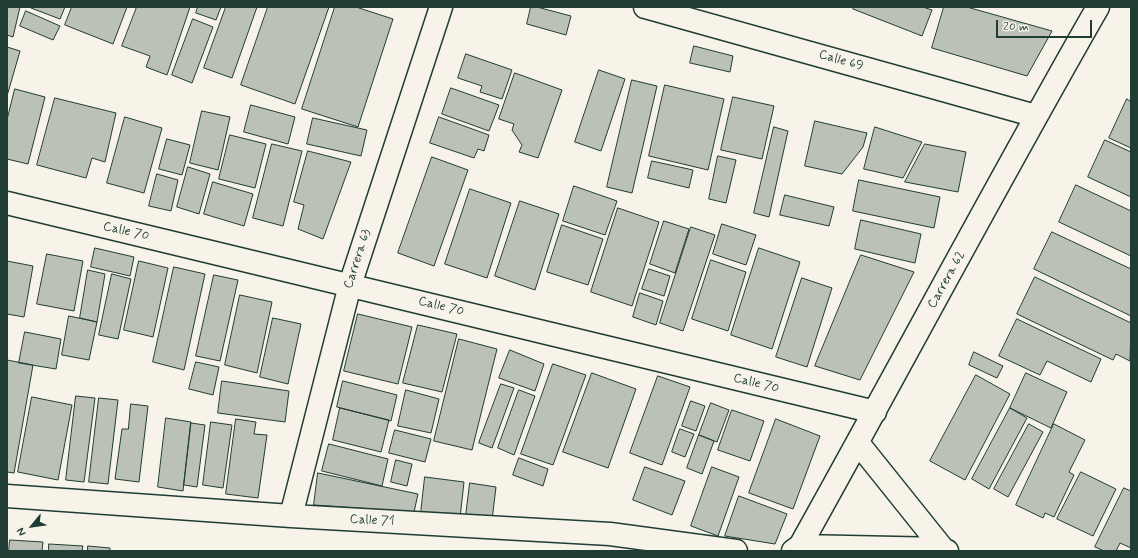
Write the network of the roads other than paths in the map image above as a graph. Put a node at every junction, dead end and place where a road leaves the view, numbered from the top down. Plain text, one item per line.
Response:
1 (441, 7) edge
2 (645, 7) edge
3 (1098, 7) edge
4 (1036, 116) junction
5 (7, 203) edge
6 (350, 285) junction
7 (875, 412) junction
8 (858, 443) junction
9 (7, 496) edge
10 (291, 516) junction
11 (610, 534) junction
12 (797, 548) edge
13 (945, 550) edge
14 (640, 551) edge
15 (736, 551) edge

1 - 6 street, Carrera 63
2 - 4 street, Calle 69
3 - 4 street, Carrera 62
4 - 7 street, Carrera 62
5 - 6 street, Calle 70
6 - 7 street, Calle 70
6 - 10 street, Carrera 63
7 - 8 street, Carrera 62
8 - 12 street, Carrera 62
8 - 13 street
9 - 10 street, Calle 71
10 - 11 street, Calle 71
11 - 14 street
11 - 15 street, Calle 71
12 - 13 street

